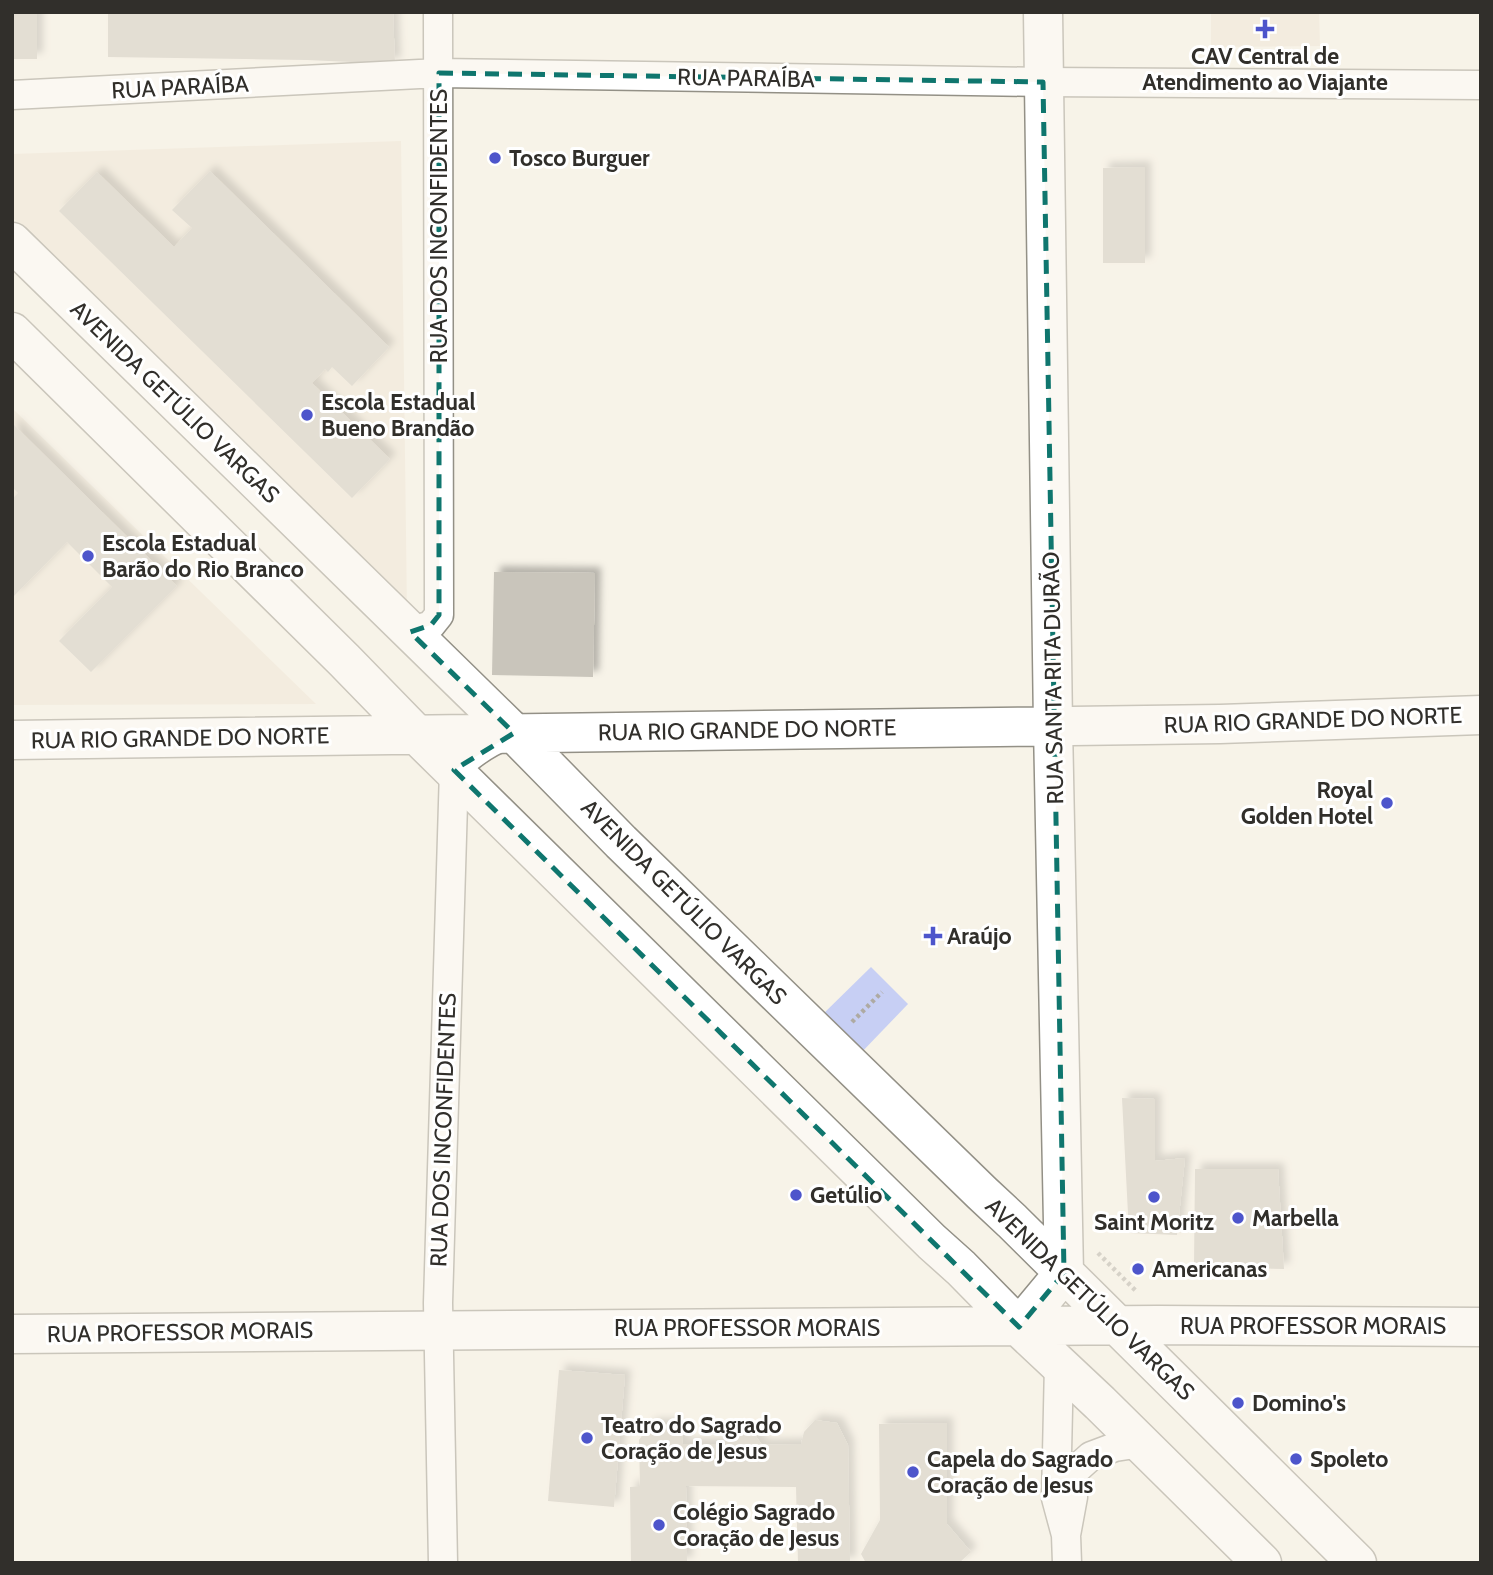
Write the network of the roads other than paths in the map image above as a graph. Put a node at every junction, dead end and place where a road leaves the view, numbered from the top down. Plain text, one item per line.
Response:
1 (438, 12) edge
2 (1043, 12) edge
3 (439, 73) junction
4 (1043, 82) junction
5 (1481, 85) edge
6 (12, 96) edge
7 (12, 242) edge
8 (12, 332) edge
9 (410, 632) junction
10 (370, 687) junction
11 (1481, 715) edge
12 (1053, 726) junction
13 (514, 733) junction
14 (417, 735) junction
15 (342, 736) junction
16 (12, 740) edge
17 (454, 770) junction
18 (1064, 1273) junction
19 (1118, 1326) junction
20 (1019, 1327) junction
21 (1481, 1327) edge
22 (438, 1330) junction
23 (12, 1334) edge
24 (1059, 1364) junction
25 (1141, 1443) junction
26 (1066, 1549) edge
27 (443, 1563) edge
28 (1262, 1563) edge
29 (1357, 1563) edge

1 - 3 street, RUA DOS INCONFIDENTES
2 - 4 street, RUA SANTA RITA DURÃO
3 - 4 street, RUA PARAÍBA
3 - 6 street, RUA PARAÍBA
3 - 9 street, RUA DOS INCONFIDENTES
4 - 5 street, RUA PARAÍBA
4 - 12 street, RUA SANTA RITA DURÃO
7 - 9 street, AVENIDA GETÚLIO VARGAS
8 - 10 street
9 - 13 street, AVENIDA GETÚLIO VARGAS
10 - 14 street
10 - 15 street
11 - 12 street, RUA RIO GRANDE DO NORTE
12 - 13 street, RUA RIO GRANDE DO NORTE
12 - 18 street, RUA SANTA RITA DURÃO
13 - 14 street, RUA RIO GRANDE DO NORTE
13 - 17 street
13 - 18 street, AVENIDA GETÚLIO VARGAS
14 - 15 street, RUA RIO GRANDE DO NORTE
14 - 17 street
15 - 16 street, RUA RIO GRANDE DO NORTE
17 - 20 street
17 - 22 street, RUA DOS INCONFIDENTES
18 - 19 street, AVENIDA GETÚLIO VARGAS
18 - 20 street
19 - 20 street, RUA PROFESSOR MORAIS
19 - 21 street, RUA PROFESSOR MORAIS
19 - 29 street, AVENIDA GETÚLIO VARGAS
20 - 22 street, RUA PROFESSOR MORAIS
20 - 24 street
22 - 23 street, RUA PROFESSOR MORAIS
22 - 27 street, RUA DOS INCONFIDENTES
24 - 25 street
24 - 26 street
25 - 26 street
25 - 28 street

